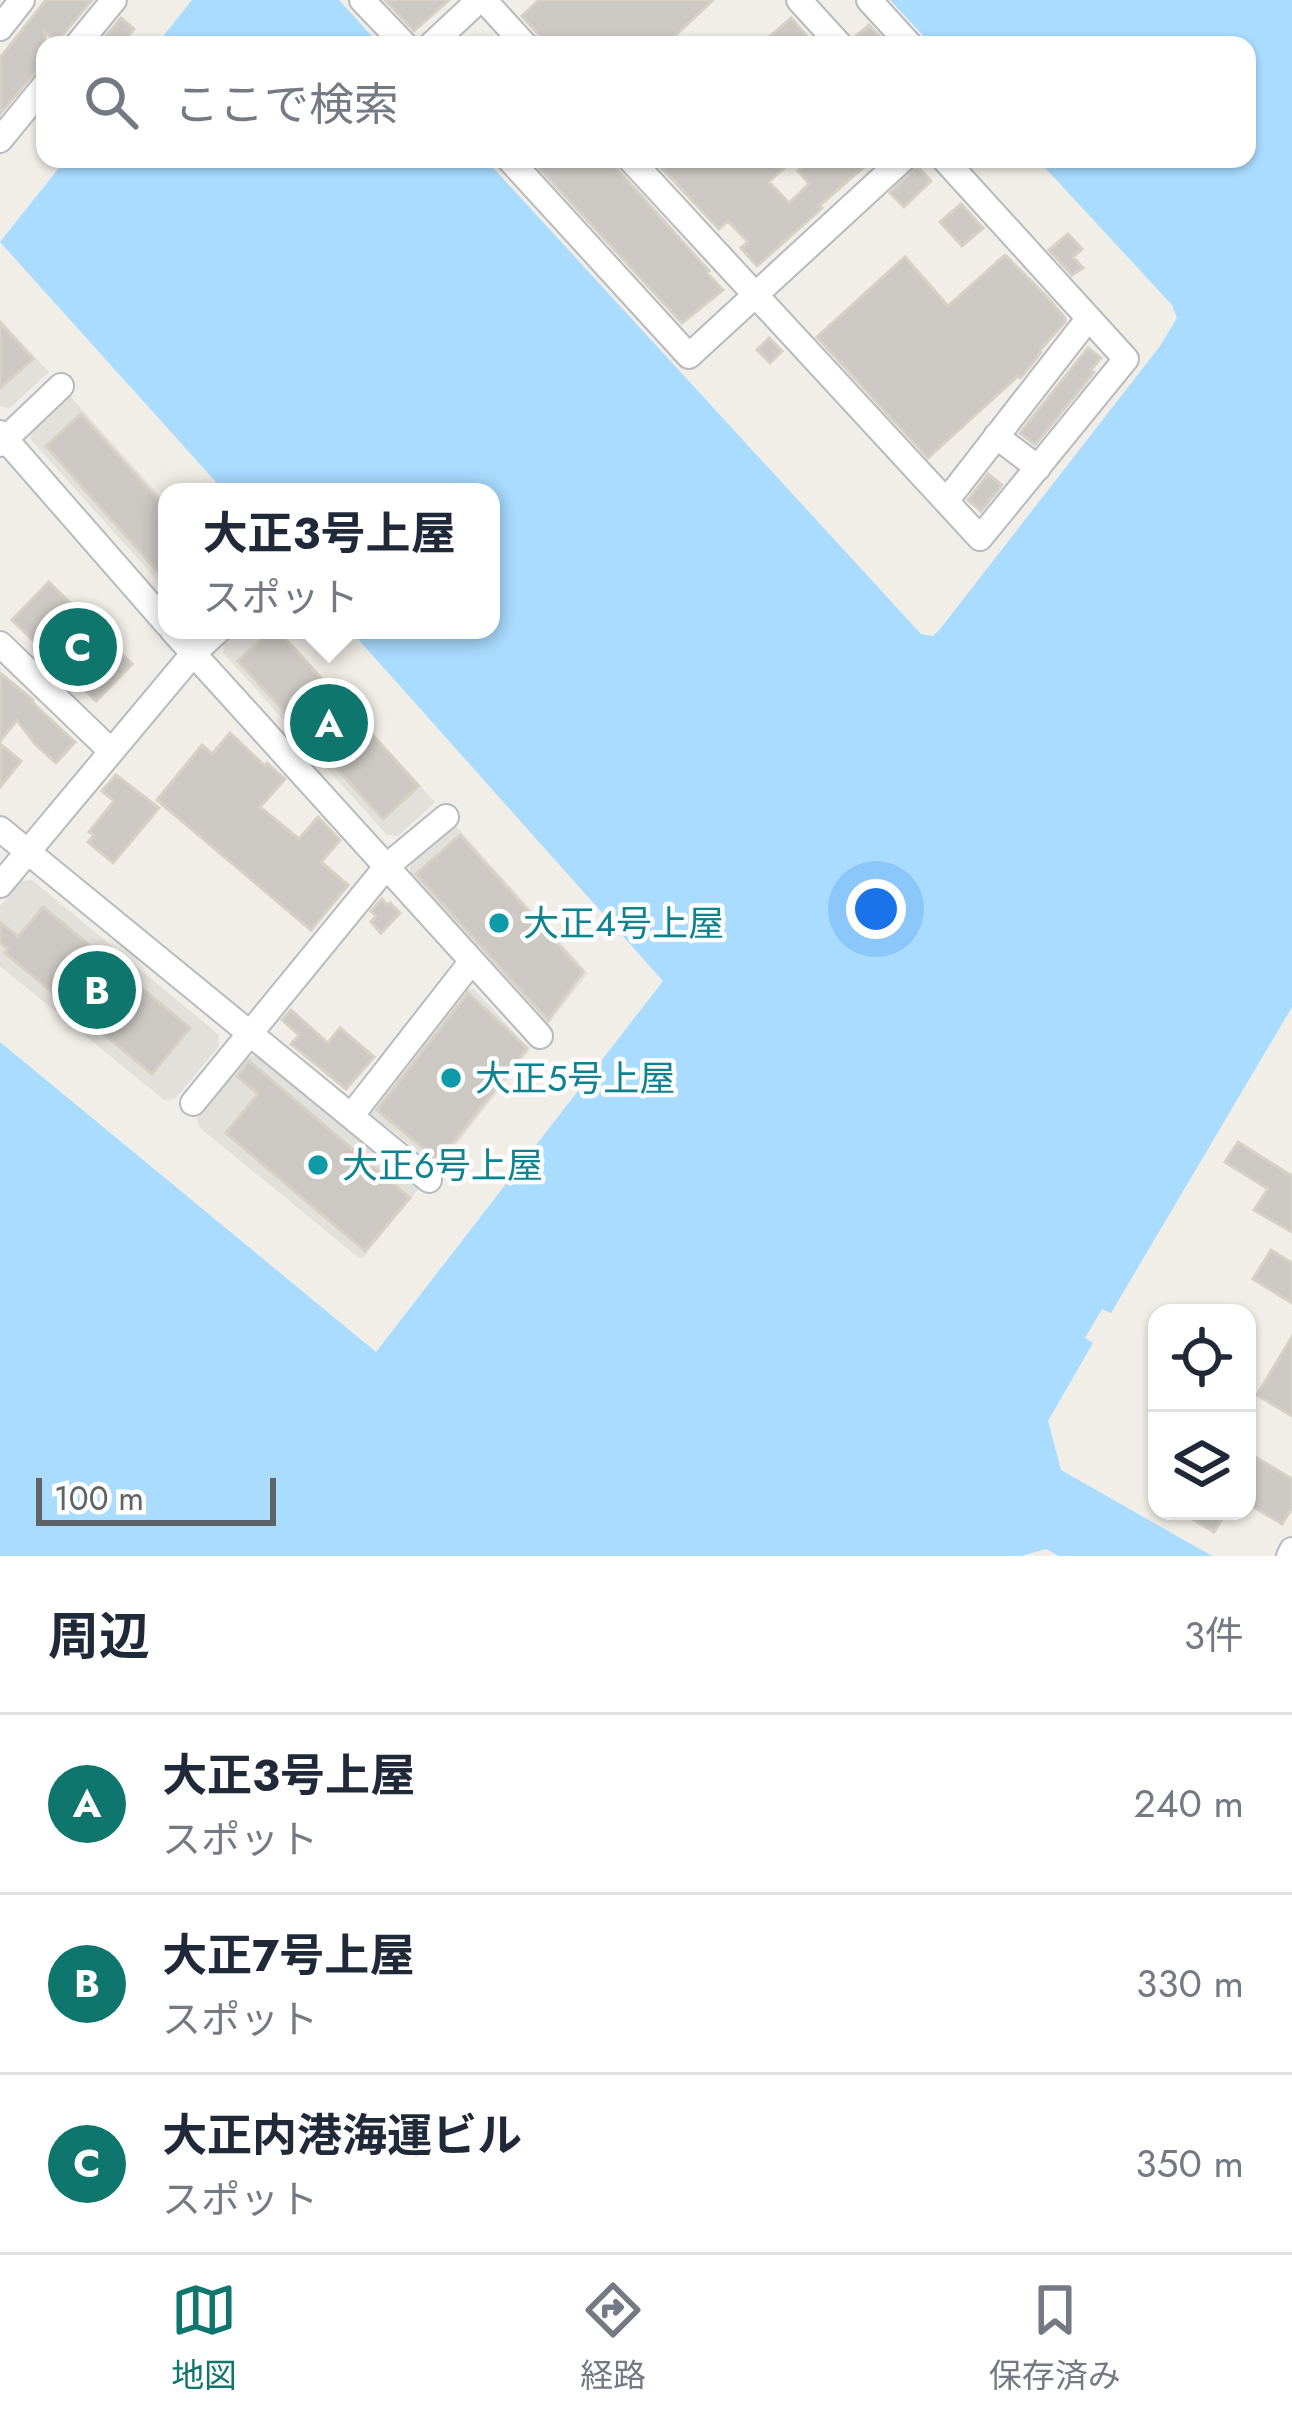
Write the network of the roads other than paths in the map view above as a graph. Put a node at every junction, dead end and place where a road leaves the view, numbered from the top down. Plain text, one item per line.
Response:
1 (22, 0) edge
2 (114, 0) edge
3 (362, 0) edge
4 (482, 0) edge
5 (799, 0) edge
6 (869, 0) edge
7 (0, 28) edge
8 (84, 36) edge
9 (396, 36) edge
10 (441, 36) edge
11 (516, 36) edge
12 (832, 36) edge
13 (902, 36) edge
14 (36, 96) edge
15 (0, 140) edge
16 (517, 168) edge
17 (638, 168) edge
18 (893, 168) edge
19 (952, 168) edge
20 (755, 295) junction
21 (1088, 319) junction
22 (61, 386) dead end
23 (996, 436) junction
24 (2, 439) edge
25 (1038, 468) junction
26 (946, 500) junction
27 (158, 614) edge
28 (180, 639) edge
29 (209, 639) edge
30 (0, 644) edge
31 (193, 654) junction
32 (111, 751) junction
33 (446, 817) dead end
34 (0, 829) edge
35 (27, 851) junction
36 (387, 866) junction
37 (0, 885) edge
38 (472, 961) junction
39 (251, 1035) junction
40 (540, 1036) dead end
41 (193, 1103) dead end
42 (351, 1116) junction
43 (429, 1180) dead end

1 - 7 street
2 - 8 street
3 - 9 street
4 - 10 street
4 - 11 street
5 - 12 street
6 - 13 street
14 - 15 street
16 - 20 street
17 - 20 street
18 - 20 street
19 - 21 street
20 - 26 street
21 - 23 street
21 - 25 street
22 - 24 street
23 - 25 street
23 - 26 street
24 - 27 street
25 - 26 street
28 - 31 street
29 - 31 street
30 - 32 street
31 - 32 street
31 - 36 street
32 - 35 street
33 - 36 street
34 - 35 street
35 - 37 street
35 - 39 street
36 - 38 street
36 - 39 street
38 - 40 street
38 - 42 street
39 - 41 street
39 - 42 street
42 - 43 street

